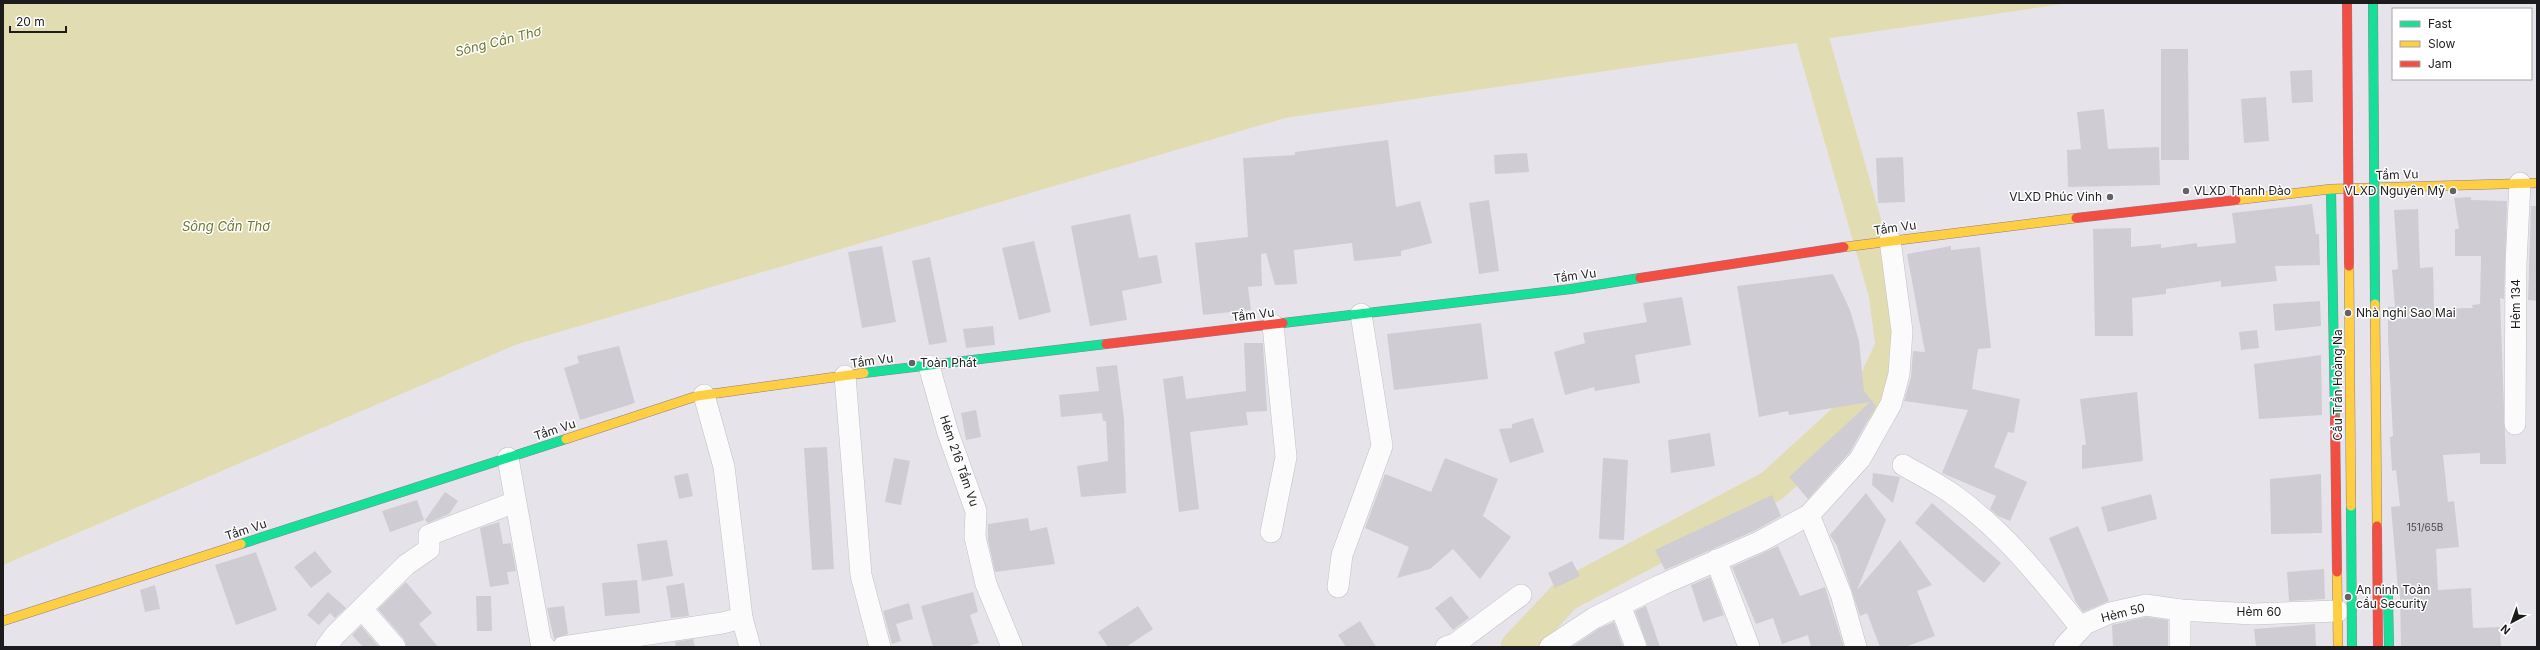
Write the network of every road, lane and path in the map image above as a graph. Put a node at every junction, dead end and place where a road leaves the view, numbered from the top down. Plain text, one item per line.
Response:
1 (2346, 3) edge
2 (2373, 3) edge
3 (2528, 183) edge
4 (2382, 188) junction
5 (2331, 189) junction
6 (1890, 240) junction
7 (1361, 314) junction
8 (1273, 325) junction
9 (929, 366) junction
10 (845, 376) junction
11 (704, 395) junction
12 (2515, 424) dead end
13 (508, 458) junction
14 (1903, 465) dead end
15 (2386, 473) dead end
16 (515, 502) junction
17 (1809, 515) junction
18 (1272, 532) dead end
19 (1716, 560) junction
20 (2388, 584) dead end
21 (1338, 587) dead end
22 (1521, 595) dead end
23 (1620, 605) junction
24 (362, 608) junction
25 (2180, 610) junction
26 (2338, 611) junction
27 (742, 618) junction
28 (3, 620) edge
29 (2082, 628) junction
30 (658, 640) edge
31 (326, 647) edge
32 (395, 647) edge
33 (545, 647) edge
34 (562, 647) edge
35 (750, 647) edge
36 (880, 647) edge
37 (1012, 647) edge
38 (1446, 647) edge
39 (1550, 647) edge
40 (1636, 647) edge
41 (1749, 647) edge
42 (1856, 647) edge
43 (2064, 647) edge
44 (2180, 647) edge
45 (2338, 647) edge
46 (2352, 647) edge
47 (2378, 647) edge
48 (2389, 647) edge

1 - 46 street, Cầu Trần Hoàng Na, bridge
2 - 47 street, bridge
3 - 4 street, Tầm Vu
3 - 12 street, Hẻm 134
4 - 5 street, Tầm Vu
4 - 15 street
5 - 6 street, Tầm Vu
5 - 26 street
6 - 7 street, Tầm Vu
6 - 17 street
7 - 8 street, Tầm Vu
7 - 21 street
8 - 9 street, Tầm Vu
8 - 18 street
9 - 10 street, Tầm Vu
9 - 37 street, Hẻm 216 Tầm Vu
10 - 11 street, Tầm Vu
10 - 36 street
11 - 13 street, Tầm Vu
11 - 27 street
13 - 16 street
13 - 28 street, Tầm Vu
14 - 29 street
16 - 24 street
16 - 33 street
17 - 19 street
17 - 42 street
19 - 23 street
19 - 41 street
20 - 48 street
22 - 38 street
23 - 39 street
23 - 40 street
24 - 31 street
24 - 32 street
25 - 26 street, Hẻm 60
25 - 29 street, Hẻm 50
25 - 44 street
26 - 45 street
27 - 30 street
27 - 35 street
29 - 43 street, Hẻm 50
30 - 34 street

